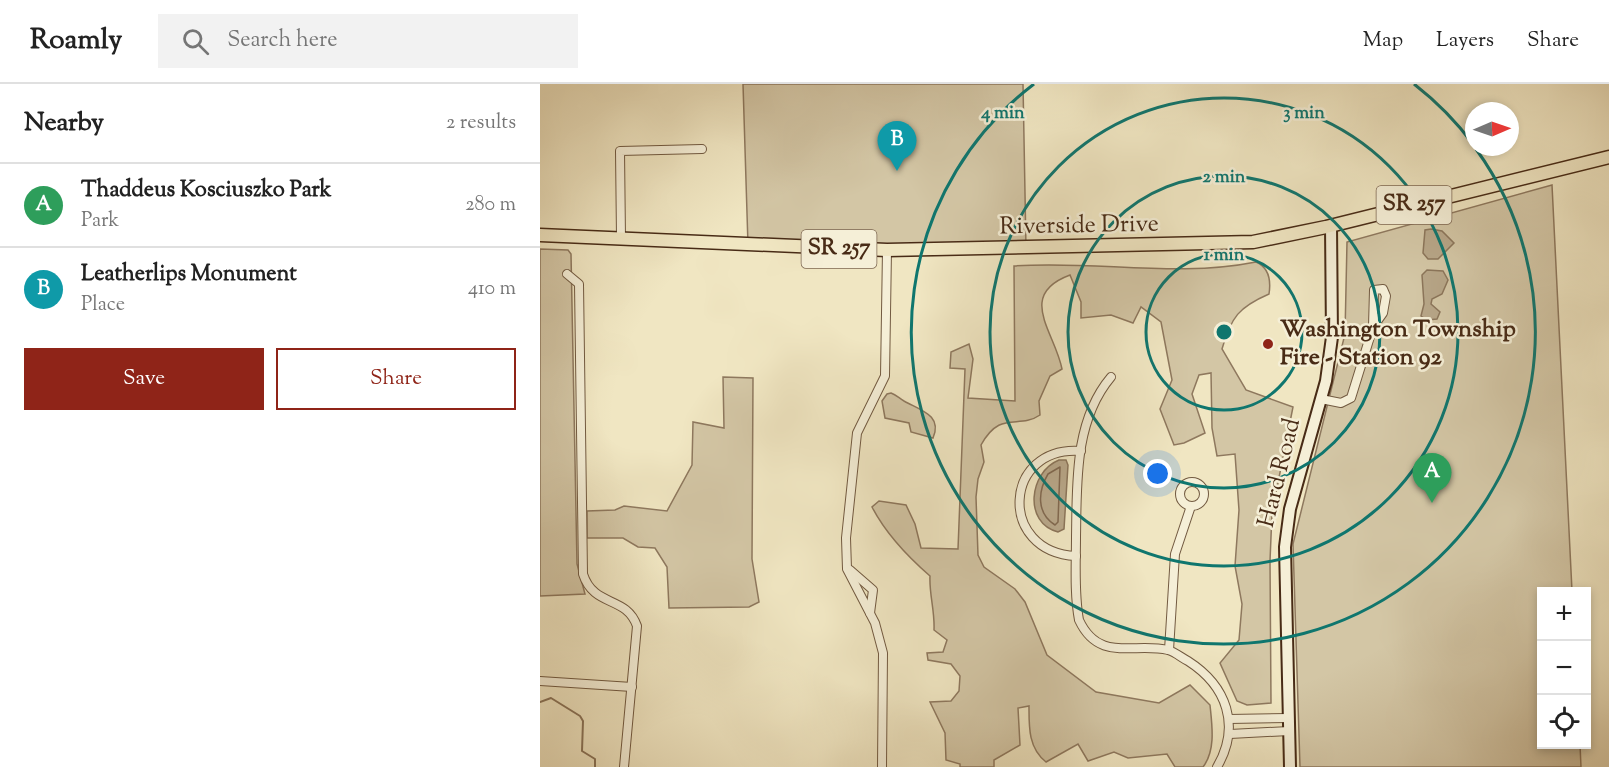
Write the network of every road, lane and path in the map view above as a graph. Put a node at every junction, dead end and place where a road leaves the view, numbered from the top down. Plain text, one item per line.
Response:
1 (702, 149) dead end
2 (1609, 157) edge
3 (1331, 226) junction
4 (540, 235) edge
5 (621, 238) junction
6 (886, 250) junction
7 (567, 274) dead end
8 (1373, 327) dead end
9 (1111, 377) dead end
10 (1320, 399) junction
11 (1081, 451) junction
12 (1191, 506) dead end
13 (1076, 555) junction
14 (847, 568) junction
15 (870, 614) junction
16 (1169, 650) junction
17 (540, 681) edge
18 (632, 687) junction
19 (1289, 717) junction
20 (1229, 719) junction
21 (1289, 731) junction
22 (1230, 734) junction
23 (625, 764) edge
24 (882, 767) edge
25 (1216, 767) edge
26 (1290, 767) edge

1 - 5 street
2 - 3 main road, Riverside Drive / SR 257
3 - 6 main road, Riverside Drive / SR 257
3 - 10 main road, Hard Road
4 - 5 main road, Riverside Drive / SR 257
5 - 6 main road, Riverside Drive / SR 257
6 - 14 street
7 - 18 street
8 - 10 street
9 - 11 street
10 - 19 main road, Hard Road
11 - 13 street
11 - 13 street
12 - 16 street
13 - 16 street
14 - 15 street
14 - 15 street
15 - 24 street
16 - 20 street
17 - 18 street
18 - 23 street
19 - 20 street
19 - 21 main road, Hard Road
20 - 22 street
21 - 22 street
21 - 26 main road, Hard Road
22 - 25 street

